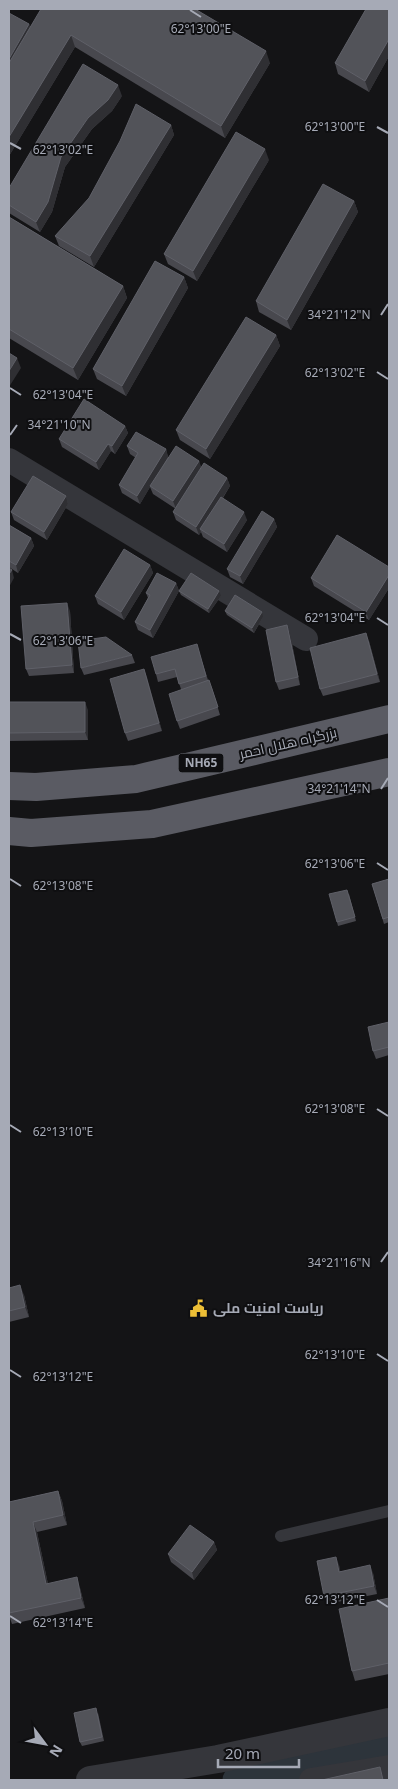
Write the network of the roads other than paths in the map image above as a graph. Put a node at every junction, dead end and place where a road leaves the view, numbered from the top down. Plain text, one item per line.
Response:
1 (9, 461) edge
2 (306, 639) dead end
3 (389, 719) edge
4 (389, 772) edge
5 (9, 786) edge
6 (9, 831) edge
7 (389, 1511) edge
8 (281, 1536) dead end
9 (389, 1722) edge
10 (389, 1767) edge
11 (90, 1780) edge
12 (311, 1780) edge

1 - 2 street
3 - 5 highway, بزرگراه هلال احمر / NH65
4 - 6 highway
7 - 8 lane
9 - 11 street
10 - 12 street

